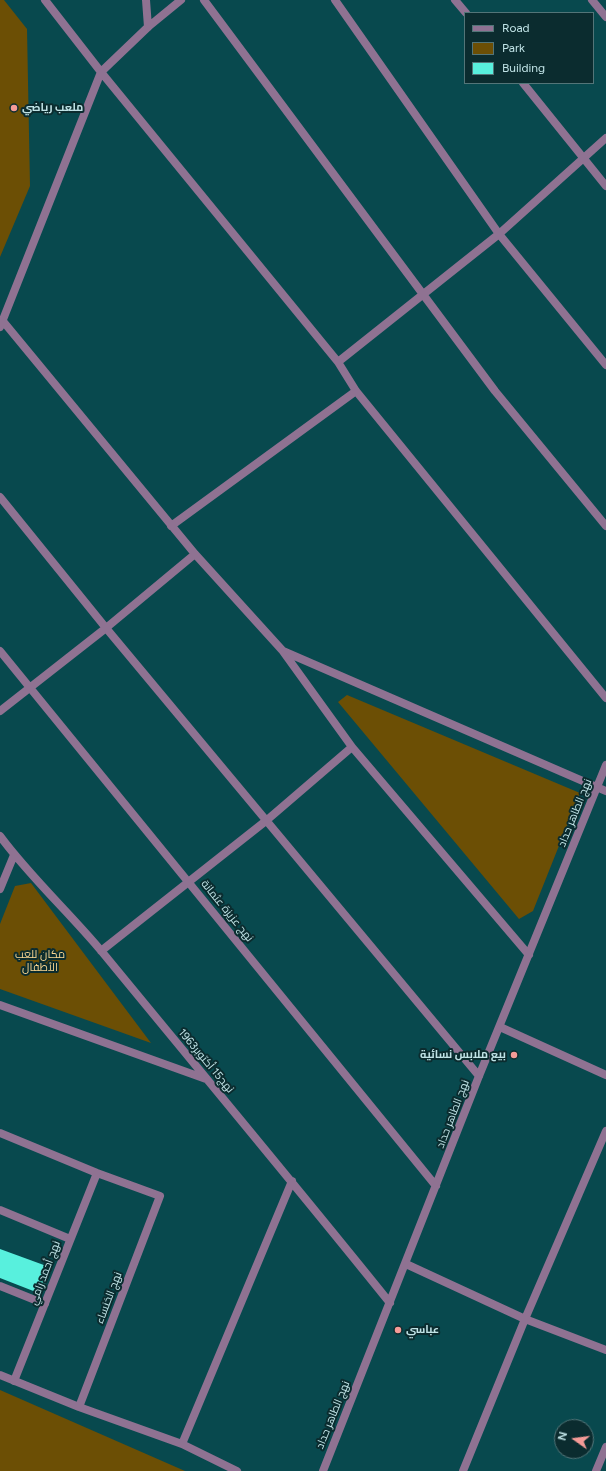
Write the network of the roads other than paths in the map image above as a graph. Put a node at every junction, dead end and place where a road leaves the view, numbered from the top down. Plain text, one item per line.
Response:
1 (45, 0) edge
2 (146, 0) edge
3 (180, 0) edge
4 (204, 0) edge
5 (335, 0) edge
6 (455, 0) edge
7 (592, 0) edge
8 (465, 12) edge
9 (606, 17) edge
10 (148, 27) junction
11 (101, 72) junction
12 (524, 84) edge
13 (606, 138) edge
14 (583, 157) junction
15 (606, 186) edge
16 (499, 234) junction
17 (424, 293) junction
18 (1, 323) edge
19 (338, 362) junction
20 (606, 365) edge
21 (356, 391) junction
22 (0, 497) edge
23 (171, 526) junction
24 (606, 526) edge
25 (195, 554) junction
26 (106, 628) junction
27 (282, 650) junction
28 (0, 651) edge
29 (30, 688) junction
30 (606, 698) edge
31 (0, 711) edge
32 (352, 747) junction
33 (606, 765) edge
34 (597, 787) junction
35 (606, 791) edge
36 (267, 820) junction
37 (0, 836) edge
38 (14, 855) junction
39 (188, 881) junction
40 (0, 889) edge
41 (101, 951) junction
42 (529, 955) junction
43 (0, 1005) edge
44 (500, 1027) junction
45 (606, 1075) edge
46 (479, 1076) junction
47 (207, 1080) junction
48 (606, 1131) edge
49 (0, 1133) edge
50 (98, 1173) junction
51 (292, 1181) junction
52 (436, 1186) junction
53 (0, 1210) edge
54 (70, 1239) junction
55 (406, 1264) junction
56 (0, 1286) edge
57 (390, 1303) junction
58 (45, 1304) junction
59 (525, 1319) junction
60 (606, 1350) edge
61 (0, 1375) edge
62 (14, 1381) junction
63 (79, 1407) junction
64 (182, 1444) junction
65 (606, 1447) edge
66 (237, 1471) edge
67 (322, 1471) edge
68 (463, 1471) edge
69 (596, 1471) edge

1 - 11 street
2 - 10 street
3 - 10 street
4 - 17 street
5 - 16 street
6 - 8 street
7 - 9 street
10 - 11 street
11 - 18 street
11 - 19 street
12 - 14 street
13 - 14 street
14 - 15 street
14 - 16 street
16 - 17 street
16 - 20 street
17 - 19 street
17 - 24 street
18 - 23 street
19 - 21 street
21 - 23 street
21 - 30 street
22 - 26 street
23 - 25 street
25 - 26 street
25 - 27 street
26 - 29 street
26 - 36 street
27 - 32 street
27 - 34 street
28 - 29 street, نهج عزيزة عثمانة
29 - 31 street
29 - 39 street, نهج عزيزة عثمانة
32 - 36 street
32 - 42 street
33 - 34 street, نهج الطاهر حداد
34 - 35 street
34 - 42 street, نهج الطاهر حداد
36 - 39 street
36 - 46 street
37 - 38 street, نهج15 أكتوبر1963
38 - 40 street
38 - 41 street, نهج15 أكتوبر1963
39 - 41 street
39 - 52 street, نهج عزيزة عثمانة
41 - 47 street, نهج15 أكتوبر1963
42 - 44 street, نهج الطاهر حداد
43 - 47 street
44 - 45 street
44 - 46 street, نهج الطاهر حداد
46 - 52 street, نهج الطاهر حداد
47 - 51 street, نهج15 أكتوبر1963
48 - 59 street
49 - 50 street
50 - 54 street, نهج أحمد رامي
50 - 63 street, نهج الخنساء
51 - 57 street, نهج15 أكتوبر1963
51 - 64 street
52 - 55 street, نهج الطاهر حداد
53 - 54 street
54 - 58 street, نهج أحمد رامي
55 - 57 street, نهج الطاهر حداد
55 - 59 street
56 - 58 street
57 - 67 street, نهج الطاهر حداد
58 - 62 street, نهج أحمد رامي
59 - 60 street
59 - 68 street
61 - 62 street
62 - 63 street
63 - 64 street
64 - 66 street
65 - 69 street

